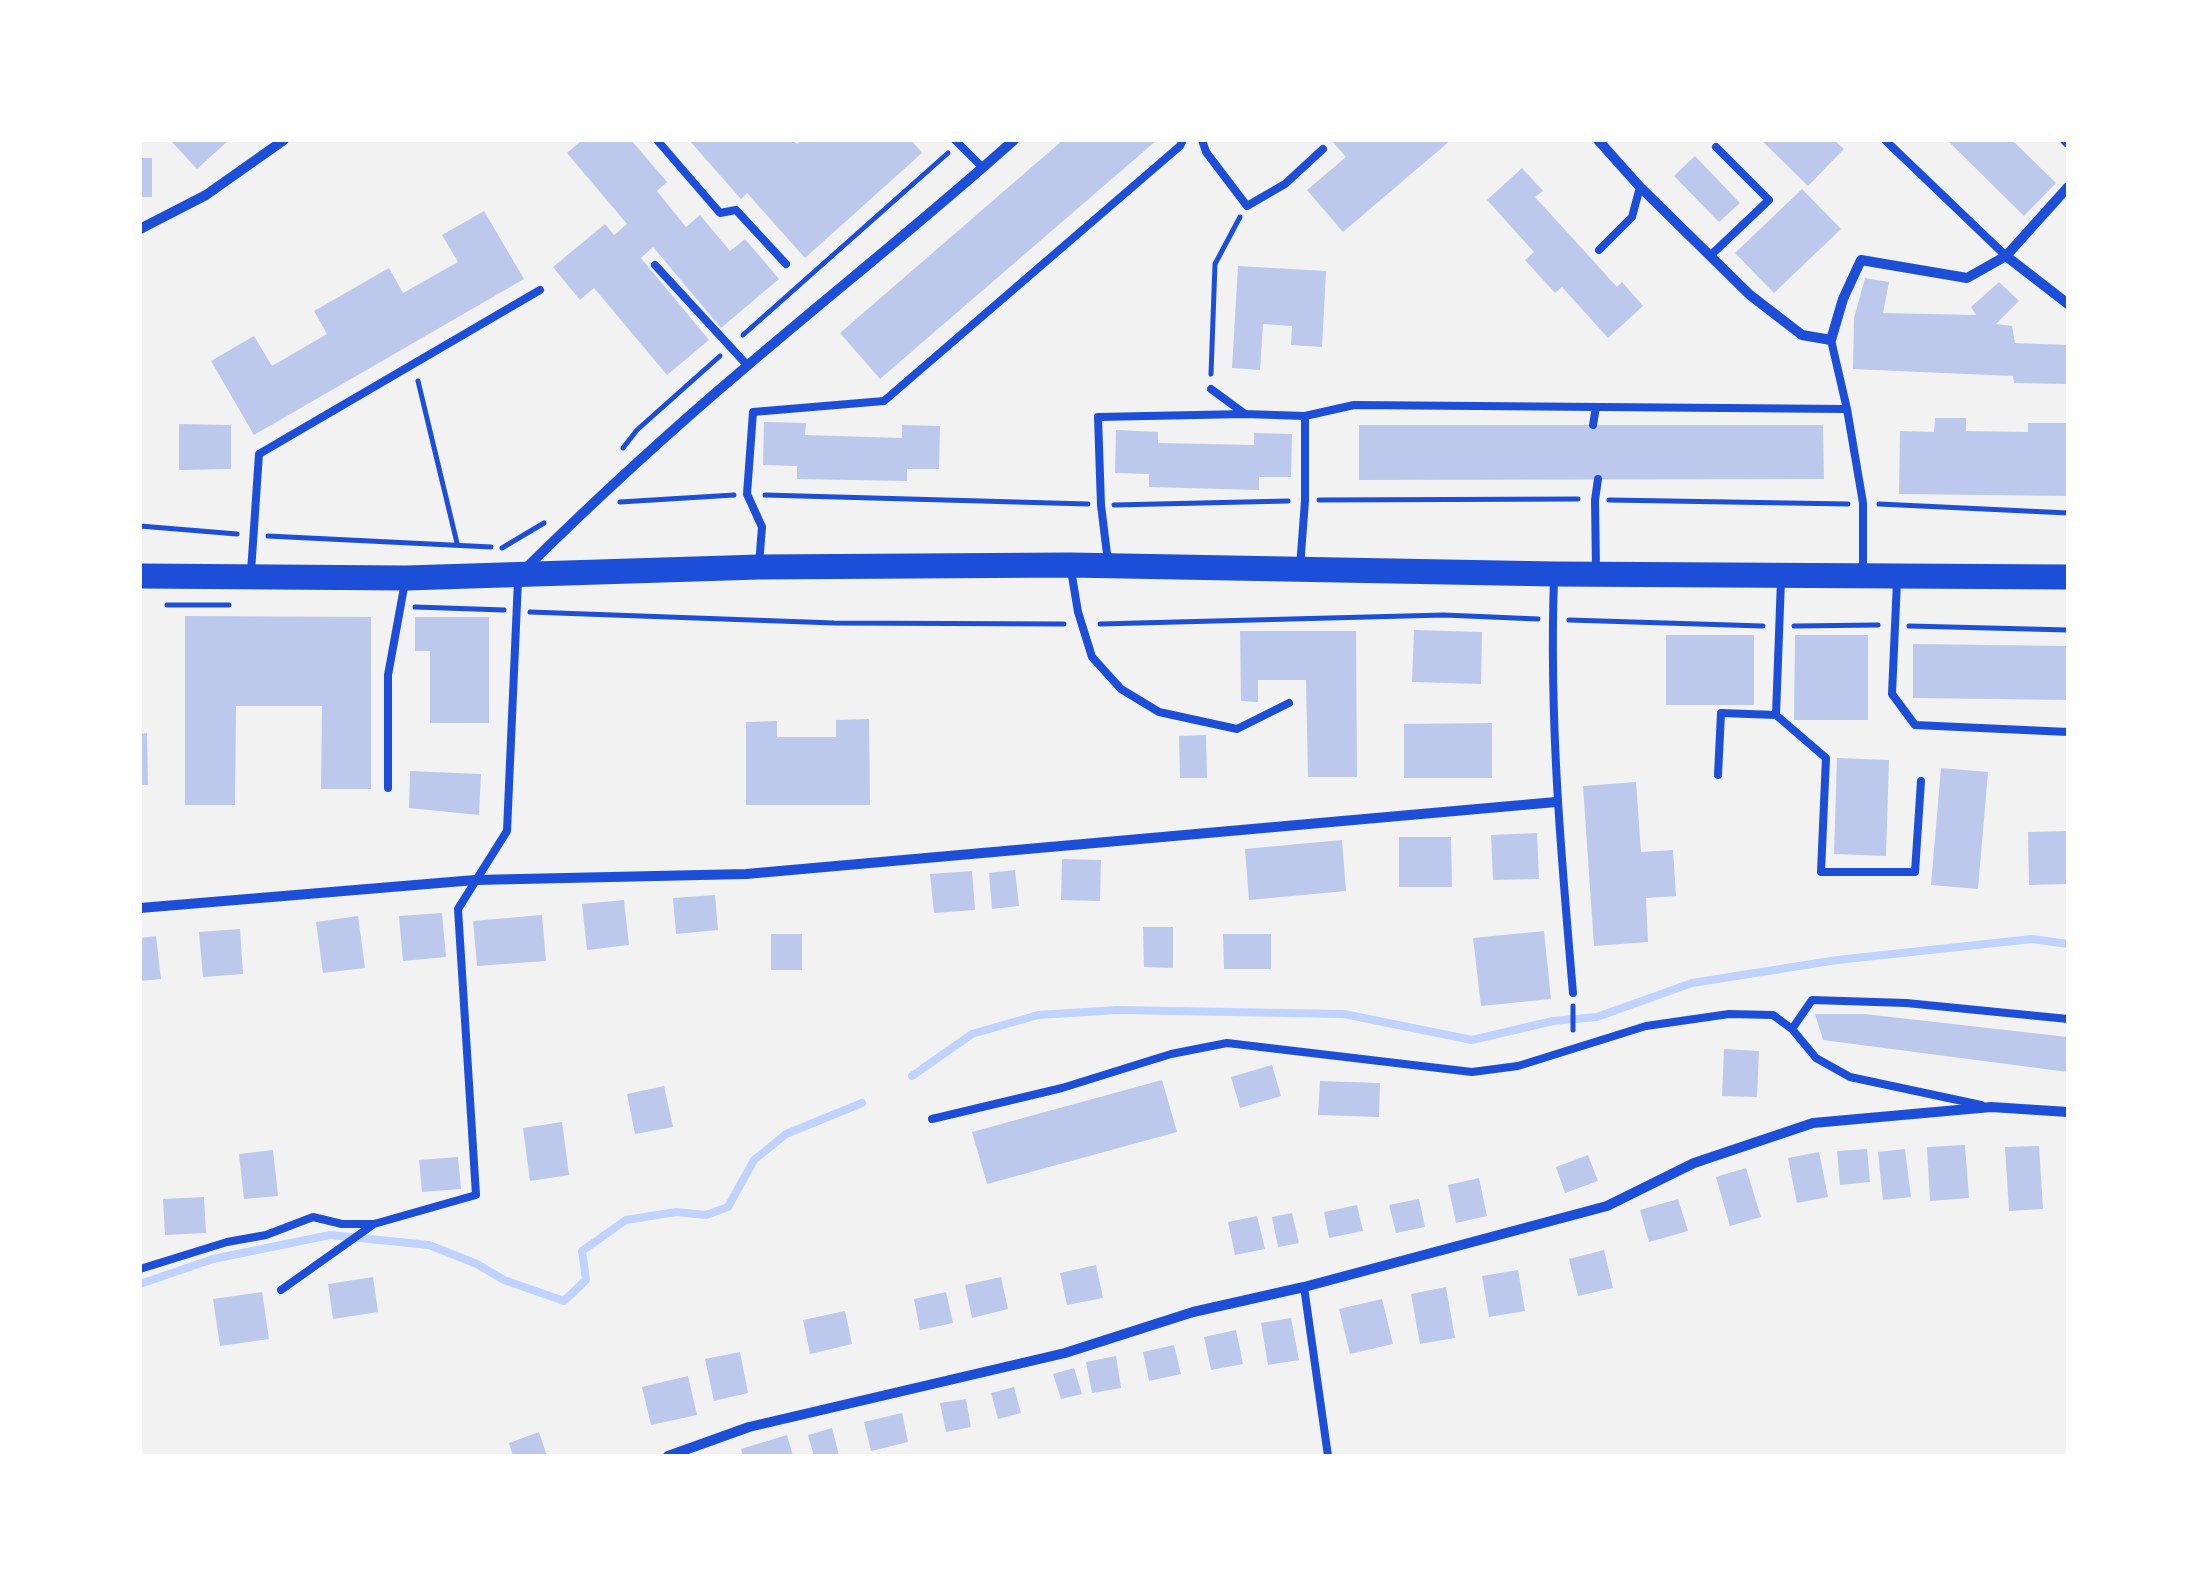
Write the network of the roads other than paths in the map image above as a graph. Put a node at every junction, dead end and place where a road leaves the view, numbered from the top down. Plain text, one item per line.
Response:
1 (284, 140) edge
2 (656, 140) edge
3 (1014, 140) edge
4 (1182, 140) edge
5 (1202, 140) edge
6 (1598, 140) edge
7 (1886, 140) edge
8 (956, 142) edge
9 (1716, 147) dead end
10 (1323, 149) dead end
11 (983, 168) junction
12 (2068, 186) edge
13 (1640, 187) junction
14 (140, 228) edge
15 (1599, 250) dead end
16 (1711, 254) junction
17 (2006, 256) junction
18 (786, 264) dead end
19 (655, 265) dead end
20 (540, 290) dead end
21 (2068, 304) edge
22 (1831, 340) junction
23 (747, 366) junction
24 (1211, 389) road end
25 (1596, 407) junction
26 (1847, 409) junction
27 (1245, 414) junction
28 (1305, 416) junction
29 (1593, 425) dead end
30 (1598, 479) dead end
31 (1070, 565) junction
32 (1108, 566) junction
33 (759, 567) junction
34 (1300, 568) junction
35 (1554, 574) junction
36 (1596, 574) junction
37 (140, 576) edge
38 (251, 576) junction
39 (518, 576) junction
40 (1781, 576) junction
41 (1863, 576) junction
42 (1897, 576) junction
43 (2068, 577) edge
44 (406, 578) junction
45 (1289, 703) dead end
46 (1776, 716) junction
47 (2068, 732) edge
48 (1718, 775) dead end
49 (1921, 781) dead end
50 (388, 788) dead end
51 (1556, 802) junction
52 (476, 880) junction
53 (140, 908) edge
54 (1573, 993) road end
55 (2068, 1019) edge
56 (1792, 1028) junction
57 (1991, 1107) junction
58 (2068, 1112) edge
59 (932, 1119) dead end
60 (374, 1224) junction
61 (140, 1269) edge
62 (1304, 1288) junction
63 (281, 1290) dead end
64 (668, 1456) edge
65 (1328, 1456) edge

1 - 14 street
2 - 18 lane
3 - 11 street
4 - 33 lane
5 - 10 lane
6 - 13 street
7 - 17 lane
8 - 11 lane
9 - 16 lane
11 - 23 street
12 - 17 street
13 - 15 lane
13 - 16 street
16 - 22 street
17 - 21 street
17 - 22 street
19 - 23 lane
20 - 38 lane
22 - 26 lane
23 - 39 street
24 - 27 lane
25 - 26 lane
25 - 28 lane
25 - 29 lane
26 - 41 lane
27 - 28 lane
27 - 32 lane
28 - 34 lane
30 - 36 lane
31 - 32 main road
31 - 33 main road
31 - 45 lane
32 - 34 main road
33 - 39 main road
34 - 35 main road
35 - 36 main road
35 - 51 lane
36 - 40 main road
37 - 38 main road
38 - 44 main road
39 - 44 main road
39 - 52 lane
40 - 41 main road
40 - 46 lane
41 - 42 main road
42 - 43 main road
42 - 47 lane
44 - 50 lane
46 - 48 lane
46 - 49 lane
51 - 52 street
51 - 54 lane
52 - 53 street
52 - 60 lane
55 - 56 lane
56 - 57 lane
56 - 59 lane
57 - 58 street
57 - 62 street
60 - 61 lane
60 - 63 lane
62 - 64 street
62 - 65 lane

